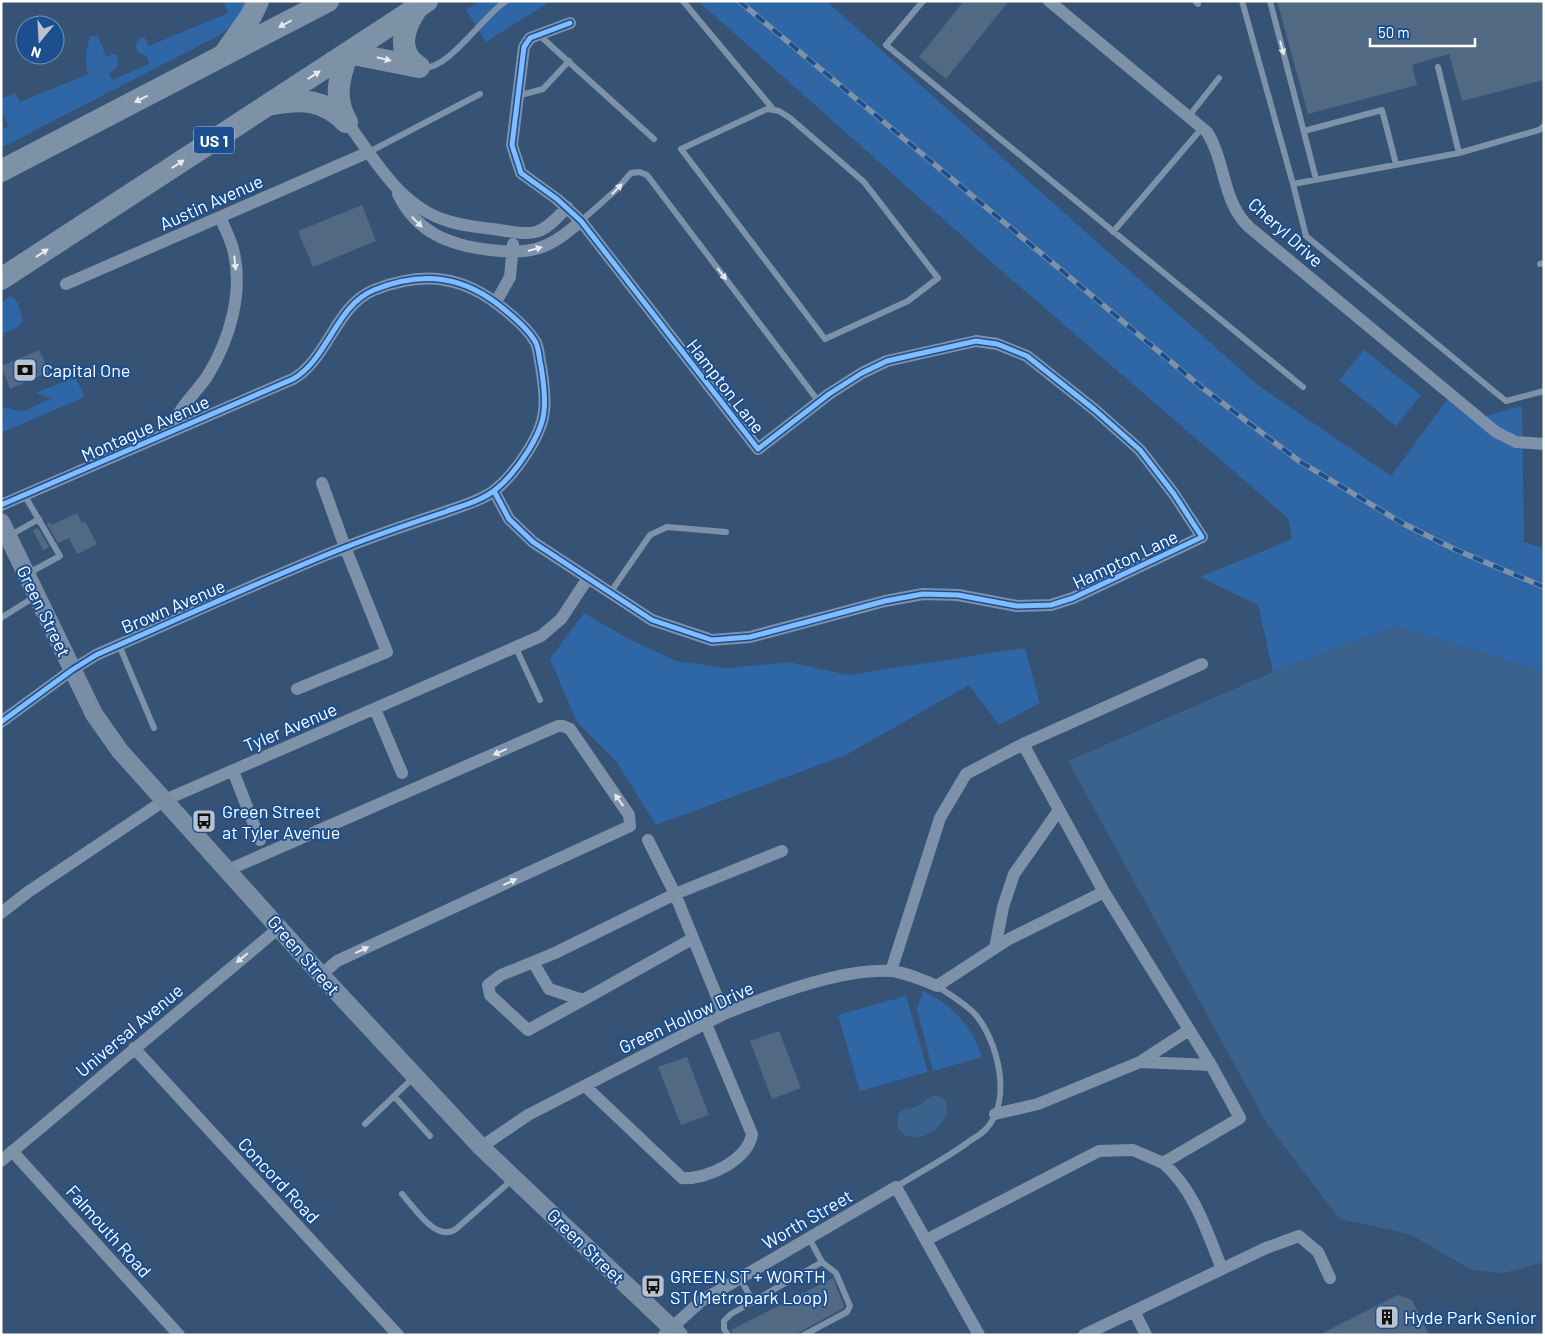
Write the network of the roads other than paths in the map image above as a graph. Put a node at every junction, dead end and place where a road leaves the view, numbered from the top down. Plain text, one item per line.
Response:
1 (258, 1) edge
2 (328, 1) edge
3 (506, 1) edge
4 (684, 1) edge
5 (923, 1) edge
6 (1049, 1) edge
7 (1242, 1) edge
8 (1270, 1) edge
9 (422, 4) edge
10 (570, 24) dead end
11 (539, 35) junction
12 (348, 53) junction
13 (221, 57) junction
14 (570, 61) junction
15 (419, 67) junction
16 (1438, 67) dead end
17 (1219, 78) dead end
18 (480, 94) dead end
19 (516, 97) junction
20 (267, 106) junction
21 (773, 110) junction
22 (1188, 116) junction
23 (347, 122) junction
24 (1544, 126) edge
25 (1202, 128) junction
26 (1304, 131) junction
27 (654, 139) dead end
28 (369, 152) junction
29 (1459, 153) junction
30 (1396, 164) junction
31 (1, 171) edge
32 (1316, 179) junction
33 (1293, 184) junction
34 (395, 187) junction
35 (567, 208) junction
36 (220, 217) junction
37 (581, 221) junction
38 (458, 224) junction
39 (514, 232) junction
40 (1113, 232) junction
41 (452, 244) junction
42 (512, 252) junction
43 (1, 279) edge
44 (66, 284) dead end
45 (496, 302) junction
46 (300, 375) joint
47 (1303, 387) dead end
48 (1544, 391) edge
49 (819, 402) junction
50 (175, 429) junction
51 (1544, 444) edge
52 (322, 483) dead end
53 (494, 491) junction
54 (26, 496) junction
55 (1, 505) edge
56 (39, 519) junction
57 (5, 529) edge
58 (726, 532) dead end
59 (345, 547) junction
60 (26, 575) junction
61 (588, 578) junction
62 (610, 593) junction
63 (36, 595) junction
64 (1, 618) edge
65 (119, 645) junction
66 (516, 648) junction
67 (1202, 664) dead end
68 (72, 670) junction
69 (296, 689) dead end
70 (540, 700) dead end
71 (375, 709) junction
72 (1, 722) edge
73 (154, 728) dead end
74 (1023, 744) junction
75 (233, 771) junction
76 (402, 774) dead end
77 (165, 800) junction
78 (1059, 810) junction
79 (260, 840) dead end
80 (648, 840) dead end
81 (782, 851) dead end
82 (228, 870) junction
83 (1104, 892) junction
84 (675, 894) junction
85 (1, 913) edge
86 (280, 927) junction
87 (692, 939) junction
88 (995, 948) junction
89 (533, 962) junction
90 (891, 971) junction
91 (321, 975) junction
92 (937, 986) junction
93 (583, 1000) junction
94 (724, 1014) junction
95 (706, 1024) junction
96 (1188, 1030) junction
97 (134, 1048) junction
98 (1140, 1062) junction
99 (1211, 1065) junction
100 (415, 1076) junction
101 (585, 1086) junction
102 (394, 1096) junction
103 (995, 1114) junction
104 (365, 1124) dead end
105 (430, 1136) dead end
106 (481, 1147) junction
107 (12, 1151) junction
108 (1, 1161) edge
109 (1163, 1163) junction
110 (514, 1178) junction
111 (896, 1186) junction
112 (402, 1194) dead end
113 (809, 1238) junction
114 (926, 1240) junction
115 (822, 1262) junction
116 (1222, 1268) junction
117 (740, 1278) junction
118 (1330, 1278) dead end
119 (753, 1302) junction
120 (1134, 1311) junction
121 (671, 1332) edge
122 (179, 1335) edge
123 (398, 1335) edge
124 (728, 1335) edge
125 (804, 1335) edge
126 (980, 1335) edge
127 (1084, 1335) edge
128 (1146, 1335) edge

1 - 13 highway
2 -> 13 highway
3 - 15 lane
4 - 21 lane
5 - 40 lane
6 - 22 street, Cheryl Drive
7 - 33 lane
8 -> 26 lane
9 - 12 highway, US 1
9 - 15 highway
10 - 11 street, Hampton Lane
11 - 14 lane
11 - 19 street, Hampton Lane
12 -> 15 highway
20 -> 12 highway, US 1
12 - 23 highway
13 -> 31 highway
14 - 19 lane
14 - 27 lane
16 - 29 lane
17 - 22 lane
18 - 28 lane
19 - 35 street, Hampton Lane
20 - 23 highway
43 -> 20 highway, US 1
21 - 21 lane
22 - 25 street, Cheryl Drive
23 - 28 street
24 - 29 lane
25 - 40 lane
25 - 51 street, Cheryl Drive
26 - 30 lane
26 - 32 lane
28 - 34 street
28 - 36 street, Austin Avenue
29 - 30 lane
30 - 32 lane
32 - 33 lane
33 - 48 lane
34 - 38 street
34 -> 41 street
35 - 37 street, Hampton Lane
35 - 39 street
36 - 44 street, Austin Avenue
36 -> 50 street
42 -> 37 street
37 - 49 street, Hampton Lane
37 -> 49 lane
38 - 39 street
38 - 41 street
39 - 42 street
40 - 47 lane
41 - 42 street
42 - 45 street
45 - 46 street, Brown Avenue
45 - 53 street, Brown Avenue
46 - 50 street, Montague Avenue
49 - 62 street, Hampton Lane
50 - 54 street, Montague Avenue
52 - 59 street
53 - 59 street, Brown Avenue
53 - 61 street, Hampton Lane
54 - 55 street, Montague Avenue
54 - 56 lane
56 - 57 lane
56 - 60 lane
57 - 60 street, Green Street
58 - 62 lane
59 - 65 street, Brown Avenue
59 - 69 street
60 - 63 street, Green Street
61 - 62 street, Hampton Lane
61 - 66 street, Tyler Avenue
63 - 64 lane
63 - 68 street, Green Street
65 - 68 street, Brown Avenue
65 - 73 lane
66 - 70 lane
66 - 71 street, Tyler Avenue
67 - 74 street
68 - 72 street, Brown Avenue
68 - 77 street, Green Street
71 - 75 street, Tyler Avenue
71 - 76 street
74 - 78 street
74 - 90 street
75 - 77 street, Tyler Avenue
75 - 79 street
77 - 82 street, Green Street
77 - 85 street, Tyler Avenue
78 - 83 street
78 - 88 street
80 - 84 street
81 - 84 street
82 - 86 street, Green Street
91 -> 82 street
83 - 88 street
83 - 96 street
84 - 87 street
84 - 89 street
86 - 91 street, Green Street
86 -> 97 street, Universal Avenue
87 - 93 street
87 - 94 street
88 - 92 street
89 - 93 street
89 - 93 street
90 - 92 street, Green Hollow Drive
90 - 94 street, Green Hollow Drive
91 - 100 street, Green Street
92 - 103 lane
94 - 95 street, Green Hollow Drive
95 - 101 street, Green Hollow Drive
95 - 101 street
96 - 98 street
96 - 99 street
97 - 107 street, Universal Avenue
97 - 123 street, Concord Road
98 - 99 street
98 - 103 street
99 - 109 street
100 - 102 lane
100 - 106 street, Green Street
101 - 106 street, Green Hollow Drive
102 - 104 lane
102 - 105 lane
103 - 111 lane
106 - 110 street, Green Street
107 - 108 street, Universal Avenue
107 - 122 street, Falmouth Road
109 - 114 street
109 - 116 street
110 - 112 lane
110 - 121 street, Green Street
111 - 113 street, Worth Street
111 - 114 street
113 - 115 lane
113 - 117 street, Worth Street
114 - 126 street
115 - 119 lane
115 - 125 lane
116 - 118 street
116 - 120 street
117 - 119 lane
117 - 121 street, Worth Street
119 - 124 lane
120 - 127 street
120 - 128 street

